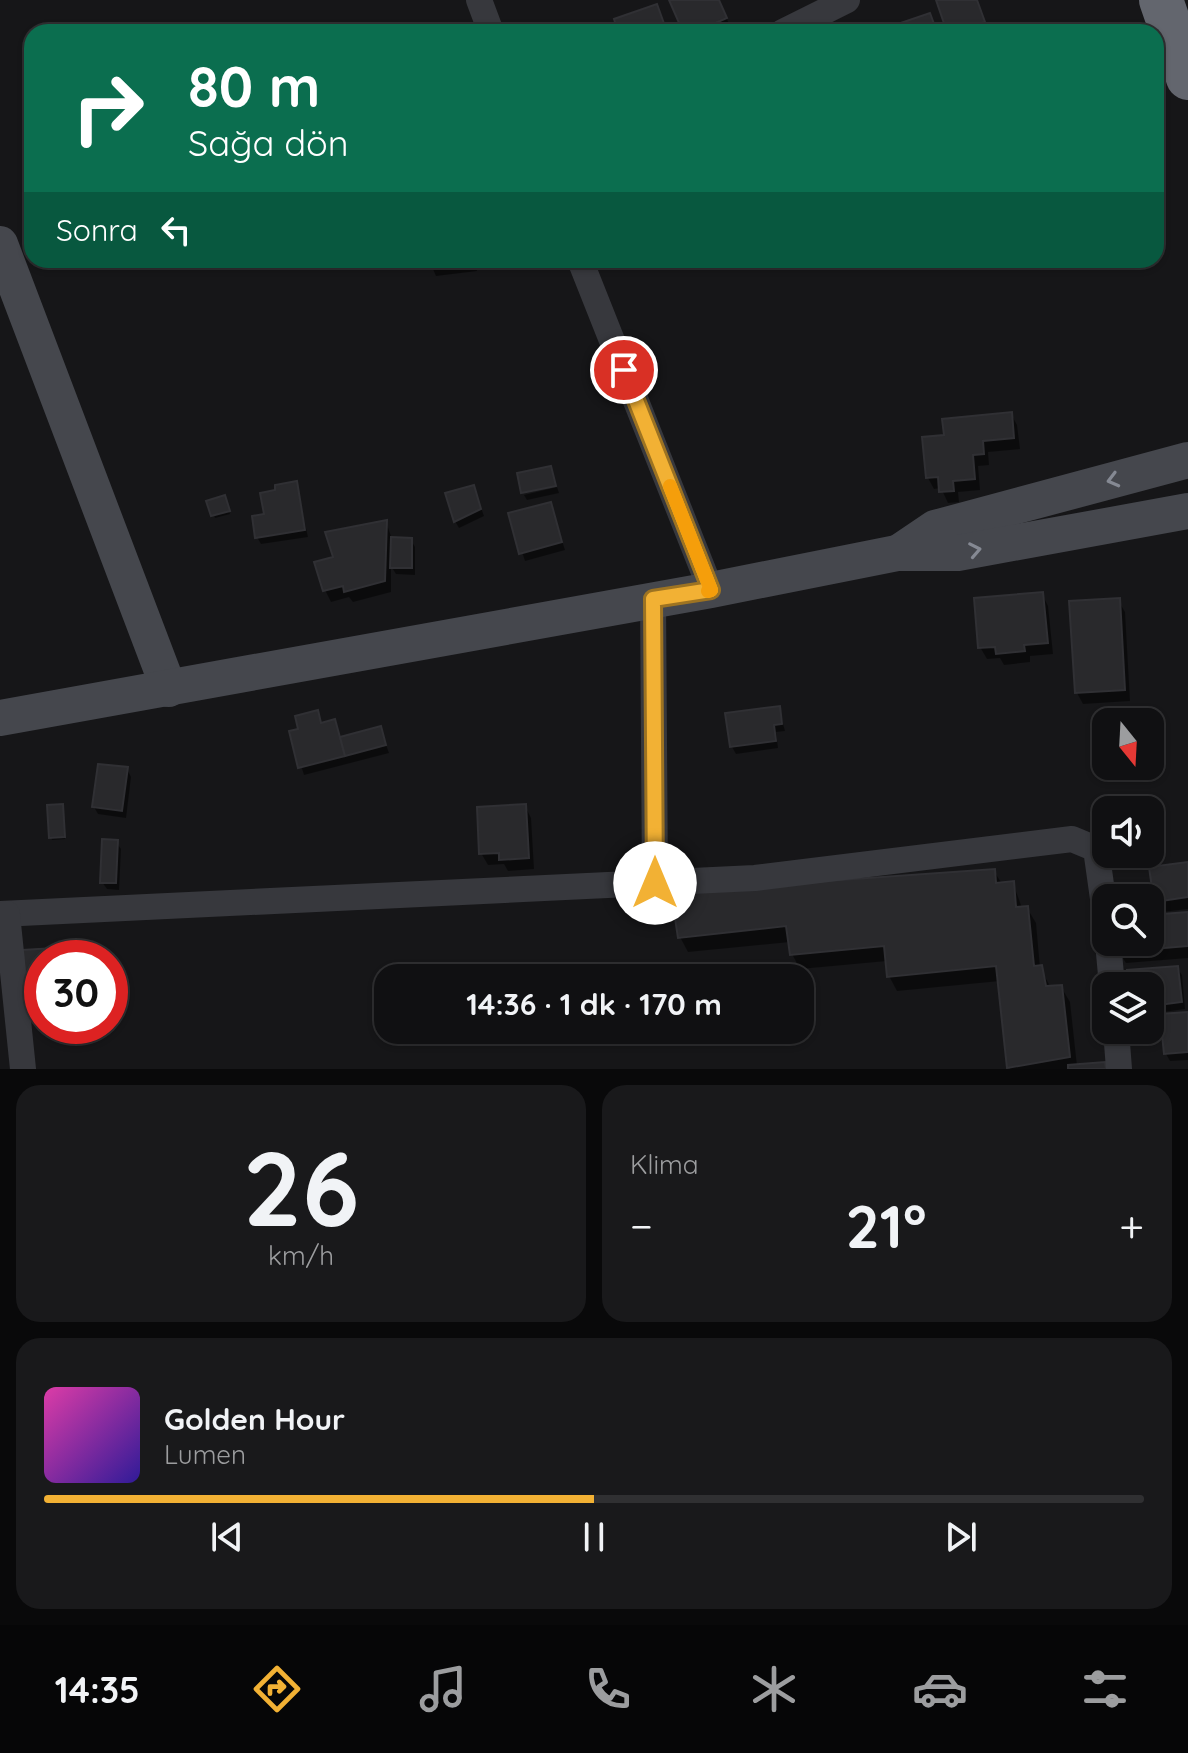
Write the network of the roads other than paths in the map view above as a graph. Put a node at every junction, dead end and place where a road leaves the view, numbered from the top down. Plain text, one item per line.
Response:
1 (479, 0) edge
2 (847, 0) edge
3 (1161, 0) edge
4 (488, 24) edge
5 (799, 24) edge
6 (1188, 78) edge
7 (0, 244) edge
8 (583, 268) edge
9 (1188, 460) edge
10 (1188, 511) edge
11 (897, 553) junction
12 (711, 590) junction
13 (653, 599) junction
14 (169, 689) junction
15 (0, 718) edge
16 (655, 883) junction
17 (1101, 884) edge
18 (3, 914) edge
19 (1117, 1044) edge
20 (23, 1069) edge
21 (1119, 1069) edge

1 - 4 street
2 - 5 street
3 - 6 highway
7 - 14 street
8 - 12 street
9 -> 11 street
11 -> 10 street
11 - 12 street
12 - 13 street
13 - 14 street
13 - 16 street
14 - 15 street
16 - 17 street
16 - 18 street
18 - 20 street
19 - 21 street

